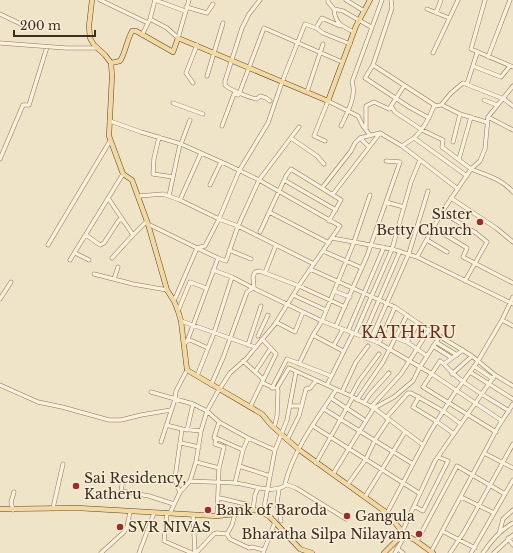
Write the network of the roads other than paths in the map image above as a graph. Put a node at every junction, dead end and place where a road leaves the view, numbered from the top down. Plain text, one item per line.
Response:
1 (92, 0) edge
2 (100, 0) edge
3 (155, 0) edge
4 (189, 0) edge
5 (260, 0) edge
6 (328, 0) edge
7 (346, 0) edge
8 (368, 0) edge
9 (382, 0) edge
10 (391, 0) edge
11 (441, 0) edge
12 (458, 0) edge
13 (485, 0) edge
14 (510, 0) edge
15 (214, 4) dead end
16 (334, 8) junction
17 (186, 9) junction
18 (427, 9) dead end
19 (364, 11) junction
20 (436, 13) junction
21 (0, 14) edge
22 (449, 18) junction
23 (149, 21) junction
24 (359, 21) junction
25 (224, 23) dead end
26 (25, 26) dead end
27 (341, 26) junction
28 (371, 27) junction
29 (316, 28) junction
30 (354, 32) junction
31 (142, 35) junction
32 (178, 38) junction
33 (0, 43) edge
34 (297, 43) junction
35 (323, 44) dead end
36 (350, 44) junction
37 (197, 45) junction
38 (47, 47) junction
39 (97, 48) junction
40 (477, 52) junction
41 (215, 53) junction
42 (320, 53) junction
43 (433, 53) dead end
44 (488, 57) junction
45 (232, 60) junction
46 (342, 62) junction
47 (111, 63) junction
48 (373, 65) junction
49 (473, 66) junction
50 (512, 66) edge
51 (248, 68) junction
52 (207, 76) dead end
53 (282, 82) junction
54 (193, 83) dead end
55 (467, 84) junction
56 (404, 86) junction
57 (513, 86) edge
58 (240, 92) junction
59 (307, 92) junction
60 (396, 98) junction
61 (504, 99) junction
62 (484, 100) dead end
63 (270, 101) dead end
64 (328, 101) junction
65 (173, 103) dead end
66 (497, 105) junction
67 (391, 106) junction
68 (436, 106) junction
69 (444, 106) dead end
70 (513, 106) edge
71 (348, 110) junction
72 (203, 114) dead end
73 (460, 114) junction
74 (470, 117) junction
75 (488, 117) junction
76 (429, 118) junction
77 (190, 120) dead end
78 (110, 121) junction
79 (486, 122) junction
80 (222, 126) dead end
81 (342, 126) dead end
82 (299, 127) dead end
83 (366, 130) junction
84 (422, 130) junction
85 (513, 130) edge
86 (380, 133) junction
87 (370, 135) junction
88 (160, 137) junction
89 (291, 138) junction
90 (360, 138) junction
91 (414, 138) junction
92 (110, 141) junction
93 (325, 141) dead end
94 (453, 142) dead end
95 (180, 144) junction
96 (402, 146) junction
97 (369, 147) junction
98 (201, 153) junction
99 (0, 159) edge
100 (459, 159) junction
101 (420, 160) junction
102 (386, 161) dead end
103 (221, 162) junction
104 (324, 164) dead end
105 (471, 169) junction
106 (240, 171) junction
107 (123, 174) junction
108 (467, 176) junction
109 (173, 177) junction
110 (259, 180) junction
111 (284, 180) junction
112 (210, 185) dead end
113 (322, 188) junction
114 (458, 189) junction
115 (428, 191) dead end
116 (279, 192) junction
117 (513, 192) edge
118 (333, 194) junction
119 (370, 195) dead end
120 (138, 196) junction
121 (169, 196) junction
122 (108, 198) junction
123 (451, 198) junction
124 (180, 200) junction
125 (386, 202) junction
126 (404, 207) junction
127 (336, 210) junction
128 (269, 212) junction
129 (442, 212) junction
130 (219, 219) junction
131 (122, 220) junction
132 (329, 221) junction
133 (147, 223) junction
134 (238, 226) junction
135 (434, 228) junction
136 (260, 232) dead end
137 (86, 235) junction
138 (133, 235) junction
139 (332, 238) junction
140 (427, 240) junction
141 (354, 242) junction
142 (513, 242) edge
143 (329, 243) junction
144 (48, 245) dead end
145 (276, 245) junction
146 (371, 246) junction
147 (197, 248) junction
148 (384, 248) junction
149 (392, 249) junction
150 (229, 250) junction
151 (323, 251) junction
152 (400, 251) junction
153 (75, 252) junction
154 (446, 252) dead end
155 (409, 253) junction
156 (417, 257) junction
157 (112, 258) dead end
158 (218, 258) junction
159 (251, 259) dead end
160 (70, 260) dead end
161 (89, 260) dead end
162 (346, 261) junction
163 (314, 264) junction
164 (476, 264) junction
165 (118, 267) dead end
166 (362, 268) junction
167 (310, 269) junction
168 (213, 270) junction
169 (265, 273) junction
170 (94, 274) dead end
171 (232, 277) junction
172 (114, 279) junction
173 (338, 281) junction
174 (465, 281) junction
175 (11, 282) dead end
176 (513, 283) edge
177 (299, 286) junction
178 (206, 288) junction
179 (254, 288) junction
180 (354, 288) junction
181 (167, 290) junction
182 (334, 291) junction
183 (364, 292) junction
184 (293, 295) junction
185 (372, 296) junction
186 (350, 297) junction
187 (513, 297) edge
188 (0, 299) edge
189 (379, 299) junction
190 (330, 300) junction
191 (174, 301) junction
192 (387, 303) junction
193 (512, 303) edge
194 (287, 305) junction
195 (261, 306) dead end
196 (345, 307) junction
197 (395, 307) junction
198 (326, 310) junction
199 (178, 311) junction
200 (303, 312) junction
201 (268, 315) dead end
202 (407, 315) junction
203 (502, 320) junction
204 (181, 321) junction
205 (322, 321) junction
206 (276, 322) junction
207 (418, 323) junction
208 (192, 325) junction
209 (336, 326) junction
210 (513, 326) edge
211 (343, 329) junction
212 (429, 330) junction
213 (348, 331) junction
214 (214, 333) junction
215 (354, 333) junction
216 (252, 334) junction
217 (313, 335) junction
218 (258, 336) junction
219 (440, 336) junction
220 (363, 337) junction
221 (230, 338) junction
222 (396, 338) junction
223 (188, 339) junction
224 (262, 339) junction
225 (371, 339) junction
226 (407, 342) junction
227 (436, 342) junction
228 (379, 343) junction
229 (184, 345) junction
230 (248, 345) junction
231 (334, 345) junction
232 (368, 346) dead end
233 (433, 346) junction
234 (208, 348) junction
235 (255, 348) junction
236 (271, 348) junction
237 (390, 349) junction
238 (417, 349) junction
239 (464, 350) junction
240 (343, 351) junction
241 (379, 354) dead end
242 (457, 355) junction
243 (427, 356) junction
244 (472, 356) junction
245 (452, 358) junction
246 (410, 360) junction
247 (243, 361) junction
248 (478, 361) junction
249 (299, 364) junction
250 (444, 364) junction
251 (474, 366) junction
252 (420, 367) junction
253 (187, 370) junction
254 (255, 372) junction
255 (296, 372) junction
256 (470, 372) junction
257 (389, 374) dead end
258 (432, 374) junction
259 (452, 374) junction
260 (496, 375) junction
261 (197, 376) junction
262 (331, 376) junction
263 (493, 379) junction
264 (316, 381) junction
265 (463, 382) junction
266 (263, 383) junction
267 (490, 384) junction
268 (0, 385) edge
269 (211, 385) junction
270 (327, 385) junction
271 (513, 386) edge
272 (275, 388) junction
273 (219, 390) junction
274 (336, 390) junction
275 (456, 391) junction
276 (151, 392) dead end
277 (342, 392) junction
278 (483, 394) junction
279 (331, 398) junction
280 (354, 398) junction
281 (419, 398) junction
282 (175, 399) junction
283 (513, 399) edge
284 (449, 402) junction
285 (364, 403) junction
286 (194, 404) junction
287 (476, 404) junction
288 (513, 404) edge
289 (290, 406) junction
290 (302, 406) junction
291 (250, 407) junction
292 (372, 407) junction
293 (324, 409) junction
294 (347, 409) junction
295 (171, 410) junction
296 (207, 411) junction
297 (443, 411) junction
298 (508, 411) junction
299 (468, 414) junction
300 (363, 419) dead end
301 (388, 419) junction
302 (341, 420) junction
303 (436, 421) junction
304 (502, 421) junction
305 (219, 422) junction
306 (461, 424) junction
307 (166, 425) junction
308 (313, 426) junction
309 (274, 428) junction
310 (182, 429) junction
311 (187, 430) junction
312 (202, 431) junction
313 (359, 431) junction
314 (405, 432) junction
315 (496, 432) junction
316 (454, 434) junction
317 (281, 435) junction
318 (331, 437) junction
319 (216, 438) junction
320 (248, 438) junction
321 (375, 440) junction
322 (287, 441) junction
323 (161, 442) dead end
324 (181, 443) junction
325 (423, 444) junction
326 (513, 444) edge
327 (199, 447) junction
328 (348, 448) junction
329 (298, 449) junction
330 (243, 450) junction
331 (275, 450) junction
332 (393, 452) junction
333 (484, 453) junction
334 (438, 457) junction
335 (366, 459) junction
336 (196, 462) junction
337 (316, 462) junction
338 (502, 462) junction
339 (64, 464) dead end
340 (413, 464) junction
341 (239, 466) junction
342 (218, 468) junction
343 (513, 468) edge
344 (382, 469) junction
345 (333, 474) junction
346 (473, 475) junction
347 (270, 476) junction
348 (123, 480) dead end
349 (513, 480) edge
350 (190, 481) junction
351 (403, 482) junction
352 (219, 483) junction
353 (235, 483) junction
354 (348, 484) junction
355 (286, 485) junction
356 (489, 485) junction
357 (258, 488) junction
358 (267, 488) junction
359 (279, 489) junction
360 (14, 492) dead end
361 (180, 492) junction
362 (419, 493) junction
363 (505, 494) junction
364 (365, 497) junction
365 (461, 497) junction
366 (218, 498) junction
367 (174, 504) junction
368 (247, 504) dead end
369 (478, 505) junction
370 (414, 506) junction
371 (53, 508) junction
372 (0, 509) edge
373 (13, 510) junction
374 (253, 510) junction
375 (513, 510) edge
376 (423, 511) junction
377 (130, 512) junction
378 (168, 512) junction
379 (154, 513) junction
380 (263, 513) junction
381 (387, 513) junction
382 (494, 513) junction
383 (236, 514) junction
384 (193, 515) junction
385 (430, 515) junction
386 (217, 516) junction
387 (346, 519) dead end
388 (281, 521) dead end
389 (275, 522) junction
390 (513, 523) edge
391 (442, 531) junction
392 (403, 533) junction
393 (228, 534) junction
394 (498, 534) junction
395 (513, 534) edge
396 (508, 538) junction
397 (459, 540) junction
398 (417, 541) junction
399 (513, 545) edge
400 (397, 548) junction
401 (475, 548) junction
402 (298, 551) edge
403 (264, 552) edge
404 (429, 552) edge
405 (101, 553) edge
406 (139, 553) edge
407 (194, 553) edge
408 (312, 553) edge
409 (384, 553) edge
410 (395, 553) edge
411 (403, 553) edge
412 (450, 553) edge
413 (471, 553) edge
414 (483, 553) edge
415 (494, 553) edge

1 - 39 main road
2 - 23 street
3 - 17 street
3 - 23 street
4 - 17 street
5 - 45 street
6 - 16 street
7 - 19 street
8 - 19 main road
9 - 28 street
10 - 48 street
11 - 20 street
12 - 22 street
13 - 40 street
14 - 44 street
15 - 17 street
16 - 24 street
16 - 27 street
17 - 32 street
18 - 20 street
19 - 24 main road
20 - 22 street
21 - 26 street
22 - 43 street
23 - 31 street
23 - 32 street
24 - 28 street
24 - 30 main road
25 - 41 street
27 - 29 street
27 - 30 street
28 - 71 street
29 - 34 street
29 - 36 street
30 - 36 main road
31 - 32 main road
31 - 47 main road
32 - 37 main road
33 - 38 street
34 - 42 street
34 - 51 street
34 - 53 street
35 - 42 street
36 - 46 main road
37 - 41 main road
37 - 54 street
38 - 39 street
38 - 99 street
39 - 47 main road
40 - 44 street
40 - 49 street
41 - 45 main road
41 - 52 street
42 - 46 street
42 - 59 street
44 - 50 street
45 - 51 main road
45 - 58 street
46 - 64 main road
47 - 78 main road
48 - 56 street
48 - 60 street
49 - 50 street
49 - 55 street
51 - 53 main road
51 - 58 street
53 - 59 main road
53 - 106 street
55 - 61 street
55 - 68 street
56 - 60 street
56 - 68 street
57 - 61 street
58 - 63 street
58 - 80 street
59 - 64 main road
60 - 67 street
60 - 76 street
61 - 66 street
61 - 70 street
62 - 66 street
64 - 71 street
64 - 93 street
65 - 72 street
66 - 75 street
67 - 83 street
67 - 84 street
68 - 76 street
69 - 73 street
71 - 81 street
71 - 83 street
73 - 74 street
73 - 94 street
74 - 79 street
74 - 100 street
75 - 79 street
75 - 85 street
76 - 84 street
77 - 95 street
78 - 88 street
78 - 92 main road
79 - 105 street
82 - 89 street
83 - 87 street
84 - 91 street
84 - 100 street
86 - 87 street
86 - 96 street
86 - 97 street
87 - 90 street
88 - 95 street
88 - 109 street
89 - 104 street
89 - 110 street
90 - 97 street
90 - 113 street
91 - 96 street
91 - 108 street
92 - 107 main road
92 - 144 street
95 - 98 street
95 - 109 street
96 - 101 street
97 - 118 street
98 - 103 street
98 - 124 street
100 - 105 street
101 - 114 street
101 - 126 street
102 - 125 street
103 - 106 street
103 - 112 street
105 - 108 street
105 - 117 street
106 - 110 street
106 - 130 street
107 - 120 main road
107 - 122 street
108 - 114 street
109 - 121 street
110 - 116 street
110 - 134 street
111 - 113 street
111 - 116 street
111 - 127 street
113 - 118 street
114 - 123 street
115 - 155 street
116 - 128 street
116 - 132 street
118 - 127 street
119 - 141 street
120 - 121 street
120 - 133 main road
121 - 124 street
122 - 131 street
122 - 137 street
123 - 129 street
123 - 142 street
124 - 130 street
125 - 126 street
125 - 146 street
126 - 149 street
127 - 132 street
128 - 136 street
128 - 143 street
129 - 135 street
129 - 164 street
130 - 134 street
130 - 147 street
131 - 137 street
131 - 138 street
132 - 139 street
133 - 138 street
133 - 147 street
133 - 181 main road
134 - 145 street
134 - 150 street
135 - 140 street
135 - 164 street
137 - 153 street
138 - 157 street
139 - 141 street
139 - 143 street
140 - 154 street
140 - 156 street
141 - 146 street
141 - 162 street
143 - 151 street
145 - 163 street
145 - 169 street
146 - 148 street
146 - 166 street
147 - 158 street
147 - 191 street
148 - 149 street
148 - 183 street
149 - 152 street
149 - 185 street
150 - 158 street
150 - 159 street
151 - 162 street
151 - 163 street
152 - 155 street
152 - 189 street
153 - 160 street
153 - 161 street
155 - 156 street
155 - 192 street
156 - 174 street
158 - 168 street
162 - 166 street
162 - 173 street
163 - 167 street
164 - 174 street
164 - 176 street
165 - 172 street
166 - 180 street
167 - 173 street
167 - 177 street
168 - 171 street
168 - 178 street
169 - 177 street
169 - 179 street
170 - 172 street
171 - 179 street
171 - 214 street
172 - 181 street
173 - 180 street
173 - 182 street
174 - 193 street
175 - 188 street
177 - 184 street
177 - 190 street
178 - 199 street
178 - 208 street
179 - 194 street
179 - 221 street
180 - 183 street
180 - 186 street
181 - 191 main road
182 - 186 street
182 - 190 street
183 - 185 street
183 - 213 street
184 - 194 street
184 - 198 street
185 - 189 street
185 - 215 street
186 - 196 street
187 - 193 street
189 - 192 street
189 - 220 street
190 - 196 street
190 - 198 street
191 - 199 main road
192 - 197 street
192 - 225 street
193 - 203 street
194 - 200 street
194 - 206 street
195 - 216 street
196 - 209 street
197 - 202 street
197 - 228 street
198 - 205 street
199 - 204 main road
200 - 205 street
200 - 206 street
201 - 218 street
202 - 207 street
202 - 222 street
203 - 210 street
203 - 248 street
204 - 208 street
204 - 229 main road
205 - 209 street
205 - 217 street
206 - 224 street
207 - 212 street
207 - 226 street
208 - 214 street
208 - 223 street
209 - 211 street
211 - 213 street
211 - 231 street
212 - 219 street
212 - 238 street
213 - 215 street
214 - 221 street
214 - 234 street
215 - 220 street
215 - 240 street
216 - 218 street
216 - 230 street
217 - 231 street
217 - 249 street
218 - 224 street
219 - 227 street
219 - 239 street
220 - 225 street
221 - 230 street
221 - 269 street
222 - 226 street
222 - 237 street
223 - 229 street
223 - 234 street
224 - 235 street
224 - 236 street
225 - 228 street
226 - 238 street
227 - 233 street
227 - 242 street
228 - 237 street
229 - 253 main road
230 - 235 street
231 - 240 street
232 - 277 street
233 - 243 street
233 - 245 street
234 - 261 street
235 - 247 street
236 - 254 street
236 - 266 street
237 - 246 street
237 - 280 street
238 - 243 street
238 - 246 street
239 - 242 street
239 - 244 street
240 - 262 street
241 - 280 street
242 - 245 street
243 - 252 street
244 - 248 street
244 - 259 street
245 - 250 street
246 - 252 street
246 - 292 street
247 - 254 street
247 - 273 street
248 - 251 street
248 - 260 street
249 - 262 street
249 - 272 street
250 - 258 street
250 - 259 street
251 - 256 street
251 - 263 street
252 - 258 street
252 - 292 street
253 - 261 main road
253 - 282 street
254 - 266 street
255 - 264 street
255 - 272 street
255 - 289 street
256 - 265 street
256 - 267 street
257 - 285 street
258 - 275 street
258 - 284 street
259 - 265 street
260 - 263 street
260 - 271 street
261 - 269 main road
262 - 270 street
263 - 267 street
264 - 270 street
264 - 290 street
265 - 275 street
265 - 278 street
266 - 272 street
266 - 291 street
267 - 278 street
267 - 283 street
268 - 295 street
269 - 273 main road
270 - 274 street
272 - 309 street
273 - 291 main road
273 - 296 street
274 - 277 street
274 - 279 street
275 - 284 street
275 - 287 street
276 - 282 street
277 - 280 street
278 - 287 street
278 - 298 street
279 - 293 street
279 - 294 street
280 - 285 street
280 - 294 street
281 - 297 street
281 - 301 street
281 - 303 street
282 - 286 street
282 - 295 street
284 - 297 street
284 - 299 street
285 - 292 street
286 - 296 street
286 - 311 street
287 - 299 street
287 - 304 street
288 - 298 street
289 - 290 street
289 - 317 street
290 - 322 street
291 - 309 main road
292 - 301 street
292 - 313 street
293 - 302 street
293 - 308 street
294 - 300 street
294 - 302 street
295 - 307 street
296 - 305 street
296 - 312 street
297 - 303 street
297 - 306 street
298 - 304 street
299 - 306 street
299 - 315 street
301 - 314 street
301 - 321 street
302 - 313 street
302 - 318 street
303 - 316 street
303 - 325 street
304 - 315 street
305 - 319 street
305 - 320 street
306 - 316 street
307 - 310 street
307 - 323 street
308 - 318 street
308 - 329 street
309 - 317 main road
310 - 311 street
310 - 324 street
311 - 312 street
312 - 327 street
313 - 321 street
313 - 328 street
314 - 325 street
314 - 332 street
315 - 333 street
316 - 334 street
317 - 322 main road
317 - 331 street
318 - 328 street
318 - 337 street
319 - 330 street
319 - 342 street
320 - 330 street
320 - 331 street
321 - 332 street
321 - 335 street
322 - 329 main road
324 - 327 street
324 - 361 street
325 - 340 street
326 - 338 street
327 - 336 street
328 - 335 street
328 - 345 street
329 - 337 main road
329 - 355 street
330 - 341 street
331 - 347 street
332 - 340 street
332 - 344 street
333 - 338 street
333 - 346 street
334 - 362 street
334 - 376 street
335 - 344 street
335 - 354 street
336 - 342 street
336 - 350 street
337 - 345 main road
338 - 343 street
338 - 356 street
339 - 371 street
340 - 351 street
341 - 347 street
341 - 353 street
342 - 352 street
344 - 351 street
344 - 364 street
345 - 354 main road
346 - 356 street
346 - 365 street
346 - 385 street
347 - 358 street
348 - 367 street
349 - 363 street
350 - 352 street
350 - 361 street
351 - 362 street
351 - 381 street
352 - 353 street
352 - 366 street
353 - 357 street
354 - 364 main road
355 - 359 street
355 - 387 street
356 - 363 street
356 - 369 street
357 - 358 street
357 - 374 street
358 - 359 street
358 - 380 street
359 - 388 street
360 - 373 street
361 - 367 street
362 - 370 street
363 - 382 street
364 - 381 main road
365 - 369 street
365 - 391 street
366 - 368 street
366 - 386 street
367 - 378 street
369 - 382 street
369 - 397 street
370 - 376 street
370 - 392 street
371 - 373 main road
371 - 377 main road
372 - 373 main road
374 - 380 main road
374 - 383 main road
375 - 394 street
376 - 385 street
377 - 379 main road
377 - 405 street
378 - 379 main road
378 - 384 main road
378 - 407 street
379 - 406 street
380 - 389 main road
381 - 392 main road
382 - 401 street
383 - 386 main road
383 - 393 street
384 - 386 main road
384 - 407 street
385 - 398 street
389 - 402 main road
389 - 403 street
390 - 394 street
391 - 397 street
391 - 404 street
392 - 398 main road
392 - 400 street
392 - 409 main road
393 - 403 street
393 - 407 street
394 - 414 street
395 - 396 street
396 - 399 street
396 - 415 street
397 - 401 street
397 - 412 street
398 - 404 main road
400 - 410 street
400 - 411 street
401 - 413 street
402 - 408 main road

